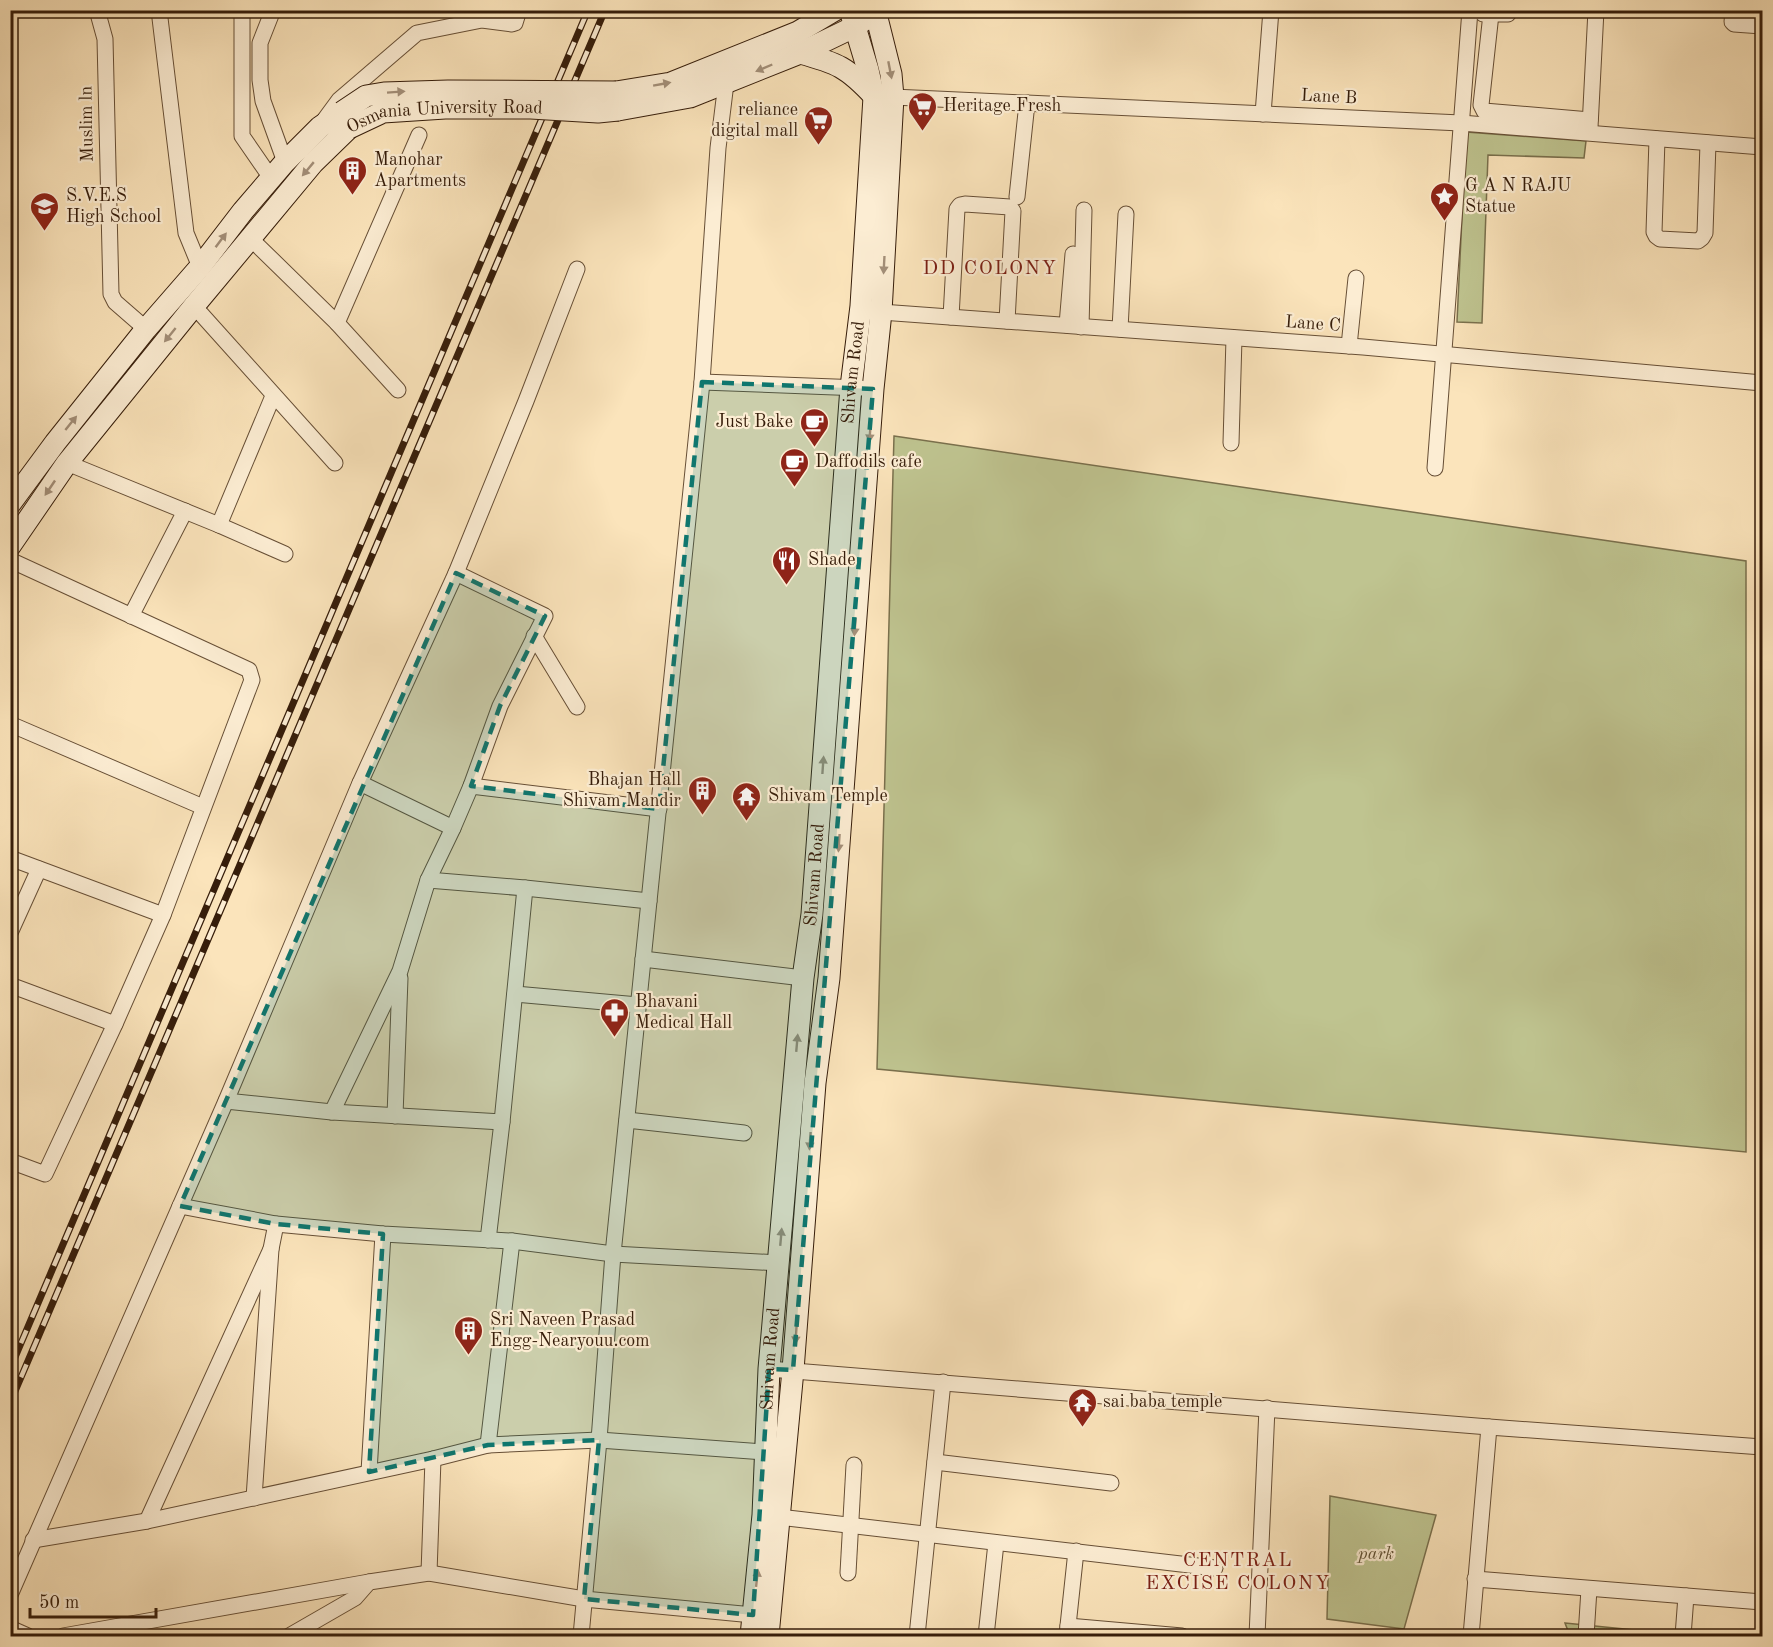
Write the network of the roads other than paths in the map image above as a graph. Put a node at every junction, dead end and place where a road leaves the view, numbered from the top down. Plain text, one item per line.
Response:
1 (97, 10) edge
2 (159, 10) edge
3 (242, 10) edge
4 (273, 10) edge
5 (519, 10) edge
6 (835, 10) edge
7 (1270, 10) edge
8 (1511, 10) edge
9 (1596, 10) edge
10 (1733, 10) edge
11 (877, 11) edge
12 (1470, 12) edge
13 (1491, 14) junction
14 (484, 15) edge
15 (853, 18) edge
16 (1762, 27) edge
17 (800, 53) junction
18 (713, 81) junction
19 (884, 97) junction
20 (1027, 103) junction
21 (1263, 114) junction
22 (346, 120) junction
23 (1461, 123) junction
24 (1590, 126) junction
25 (320, 127) junction
26 (419, 135) dead end
27 (1657, 139) junction
28 (1708, 143) junction
29 (1762, 147) edge
30 (285, 162) junction
31 (271, 178) junction
32 (1017, 196) dead end
33 (1084, 210) dead end
34 (1126, 214) dead end
35 (250, 238) junction
36 (1074, 242) dead end
37 (200, 267) junction
38 (577, 269) dead end
39 (1356, 278) dead end
40 (194, 306) junction
41 (861, 306) junction
42 (881, 312) junction
43 (951, 317) junction
44 (1007, 321) junction
45 (337, 323) junction
46 (1074, 326) junction
47 (146, 329) junction
48 (1120, 329) junction
49 (1234, 338) junction
50 (1349, 346) junction
51 (1444, 353) junction
52 (702, 382) junction
53 (1762, 383) edge
54 (851, 387) junction
55 (873, 389) junction
56 (398, 390) dead end
57 (273, 396) junction
58 (1232, 443) dead end
59 (67, 463) junction
60 (335, 463) dead end
61 (1436, 468) dead end
62 (10, 504) edge
63 (185, 511) junction
64 (219, 525) junction
65 (10, 546) edge
66 (285, 554) dead end
67 (10, 560) edge
68 (456, 573) junction
69 (131, 616) junction
70 (534, 636) junction
71 (577, 707) dead end
72 (10, 724) edge
73 (360, 783) junction
74 (471, 786) junction
75 (203, 807) junction
76 (659, 809) junction
77 (453, 828) junction
78 (10, 858) edge
79 (39, 869) junction
80 (428, 880) junction
81 (525, 888) junction
82 (649, 901) junction
83 (163, 915) junction
84 (10, 933) edge
85 (643, 958) junction
86 (400, 971) junction
87 (803, 978) junction
88 (10, 985) edge
89 (515, 994) junction
90 (638, 1005) junction
91 (115, 1024) junction
92 (226, 1101) junction
93 (332, 1112) junction
94 (396, 1116) junction
95 (627, 1120) junction
96 (502, 1122) junction
97 (744, 1133) dead end
98 (10, 1161) edge
99 (180, 1206) junction
100 (276, 1224) junction
101 (383, 1234) junction
102 (488, 1240) junction
103 (512, 1241) junction
104 (271, 1250) junction
105 (613, 1254) junction
106 (779, 1263) junction
107 (769, 1369) junction
108 (793, 1370) junction
109 (943, 1382) junction
110 (1267, 1408) junction
111 (1489, 1427) junction
112 (599, 1440) junction
113 (488, 1445) junction
114 (1762, 1447) edge
115 (765, 1452) junction
116 (433, 1459) junction
117 (935, 1462) junction
118 (854, 1465) dead end
119 (369, 1472) junction
120 (1111, 1483) dead end
121 (254, 1498) junction
122 (779, 1517) junction
123 (147, 1521) junction
124 (850, 1525) junction
125 (927, 1535) junction
126 (33, 1540) junction
127 (996, 1543) junction
128 (1076, 1551) junction
129 (1215, 1568) dead end
130 (429, 1573) junction
131 (848, 1573) dead end
132 (1475, 1580) junction
133 (369, 1582) junction
134 (1589, 1588) junction
135 (10, 1595) edge
136 (1686, 1596) junction
137 (584, 1599) junction
138 (1762, 1602) edge
139 (753, 1615) junction
140 (10, 1628) edge
141 (1067, 1631) edge
142 (28, 1636) edge
143 (63, 1636) edge
144 (289, 1636) edge
145 (581, 1636) edge
146 (752, 1636) edge
147 (768, 1636) edge
148 (917, 1636) edge
149 (986, 1636) edge
150 (1182, 1636) edge
151 (1257, 1636) edge
152 (1471, 1636) edge
153 (1586, 1636) edge
154 (1683, 1636) edge

1 - 47 street, Muslim ln
2 - 37 street
3 - 31 street
4 - 30 street
5 - 14 street
6 - 18 main road, Osmania University Road
7 - 21 street
8 - 13 street
9 - 24 street
10 - 16 street
11 - 15 main road, Osmania University Road
11 -> 19 main road, Shivam Road
12 - 13 street
12 - 23 street
13 - 24 street
14 - 25 street
15 - 17 main road, Osmania University Road
15 - 19 main road, Shivam Road
17 -> 18 main road, Osmania University Road
17 - 19 main road
18 - 22 main road, Osmania University Road, bridge
18 - 52 street
19 - 20 street, Lane B
19 - 41 main road, Shivam Road
19 -> 42 main road, Shivam Road
20 - 21 street, Lane B
20 - 32 street
21 - 23 street, Lane B
22 - 25 main road, Osmania University Road
22 -> 35 main road, Osmania University Road
23 - 24 street, Lane B
23 - 51 street
24 - 27 street, Lane B
25 - 30 main road, Osmania University Road
26 - 45 street
27 - 28 street, Lane B
27 - 28 street
28 - 29 street, Lane B
30 - 31 main road, Osmania University Road
37 -> 31 main road, Osmania University Road
33 - 46 street
34 - 48 street
35 - 40 main road, Osmania University Road
35 - 45 street
36 - 46 street
37 - 47 main road, Osmania University Road
38 - 68 street
39 - 50 street
40 - 57 street
40 -> 59 main road, Osmania University Road
41 - 42 street, Lane C
41 - 54 main road, Shivam Road
42 - 43 street, Lane C
42 - 55 main road, Shivam Road
43 - 44 street, Lane C
43 - 44 street
44 - 46 street, Lane C
45 - 56 street
46 - 48 street, Lane C
62 -> 47 main road, Osmania University Road
48 - 49 street, Lane C
49 - 50 street, Lane C
49 - 58 street
50 - 51 street, Lane C
51 - 53 street, Lane C
51 - 61 street
52 - 54 street
52 - 76 street
54 - 55 street
87 -> 54 main road, Shivam Road
55 -> 108 main road, Shivam Road
57 - 60 street
57 - 64 street
59 - 63 street
59 -> 65 main road, Osmania University Road
63 - 64 street
63 - 69 street
64 - 66 street
67 - 69 street
68 - 70 street
68 - 73 street
69 - 75 street
70 - 71 street
70 - 74 street
72 - 75 street
73 - 77 street
73 - 92 street
74 - 76 street
74 - 77 street
75 - 83 street
76 - 82 street
77 - 80 street
78 - 79 street
79 - 83 street
79 - 84 street
80 - 81 street
80 - 86 street
81 - 82 street
81 - 89 street
82 - 85 street
83 - 91 street
85 - 87 street
85 - 90 street
86 - 93 street
86 - 94 street
106 -> 87 main road, Shivam Road
88 - 91 street
89 - 90 street
89 - 96 street
90 - 95 street
91 - 98 street
92 - 93 street
92 - 99 street
93 - 94 street
94 - 96 street
95 - 97 street
95 - 105 street
96 - 102 street
99 - 100 street
99 - 126 street
100 - 101 street
100 - 104 street
101 - 102 street
101 - 119 street
102 - 103 street
103 - 105 street
103 - 113 street
104 - 121 street
104 - 123 street
105 - 106 street
105 - 112 street
106 - 107 main road, Shivam Road
107 - 108 street
107 - 115 main road, Shivam Road
108 - 109 street
108 - 122 main road, Shivam Road
109 - 110 street
109 - 117 street
110 - 111 street
110 - 151 street
111 - 114 street
111 - 132 street
112 - 113 street
112 - 115 street
112 - 137 street
113 - 116 street
139 -> 115 main road, Shivam Road
116 - 119 street
116 - 130 street
117 - 120 street
117 - 125 street
118 - 124 street
119 - 121 street
121 - 123 street
122 - 124 street
122 - 147 main road, Shivam Road
123 - 126 street
124 - 125 street
124 - 131 street
125 - 127 street
125 - 148 street
126 - 135 street
127 - 128 street
127 - 149 street
128 - 129 street
128 - 141 street
130 - 133 street
130 - 137 street
132 - 134 street
132 - 152 street
133 - 143 street
133 - 144 street
134 - 136 street
134 - 153 street
136 - 138 street
136 - 154 street
137 - 139 street
137 - 145 street
139 - 146 main road, Shivam Road
140 - 142 street
141 - 150 street

